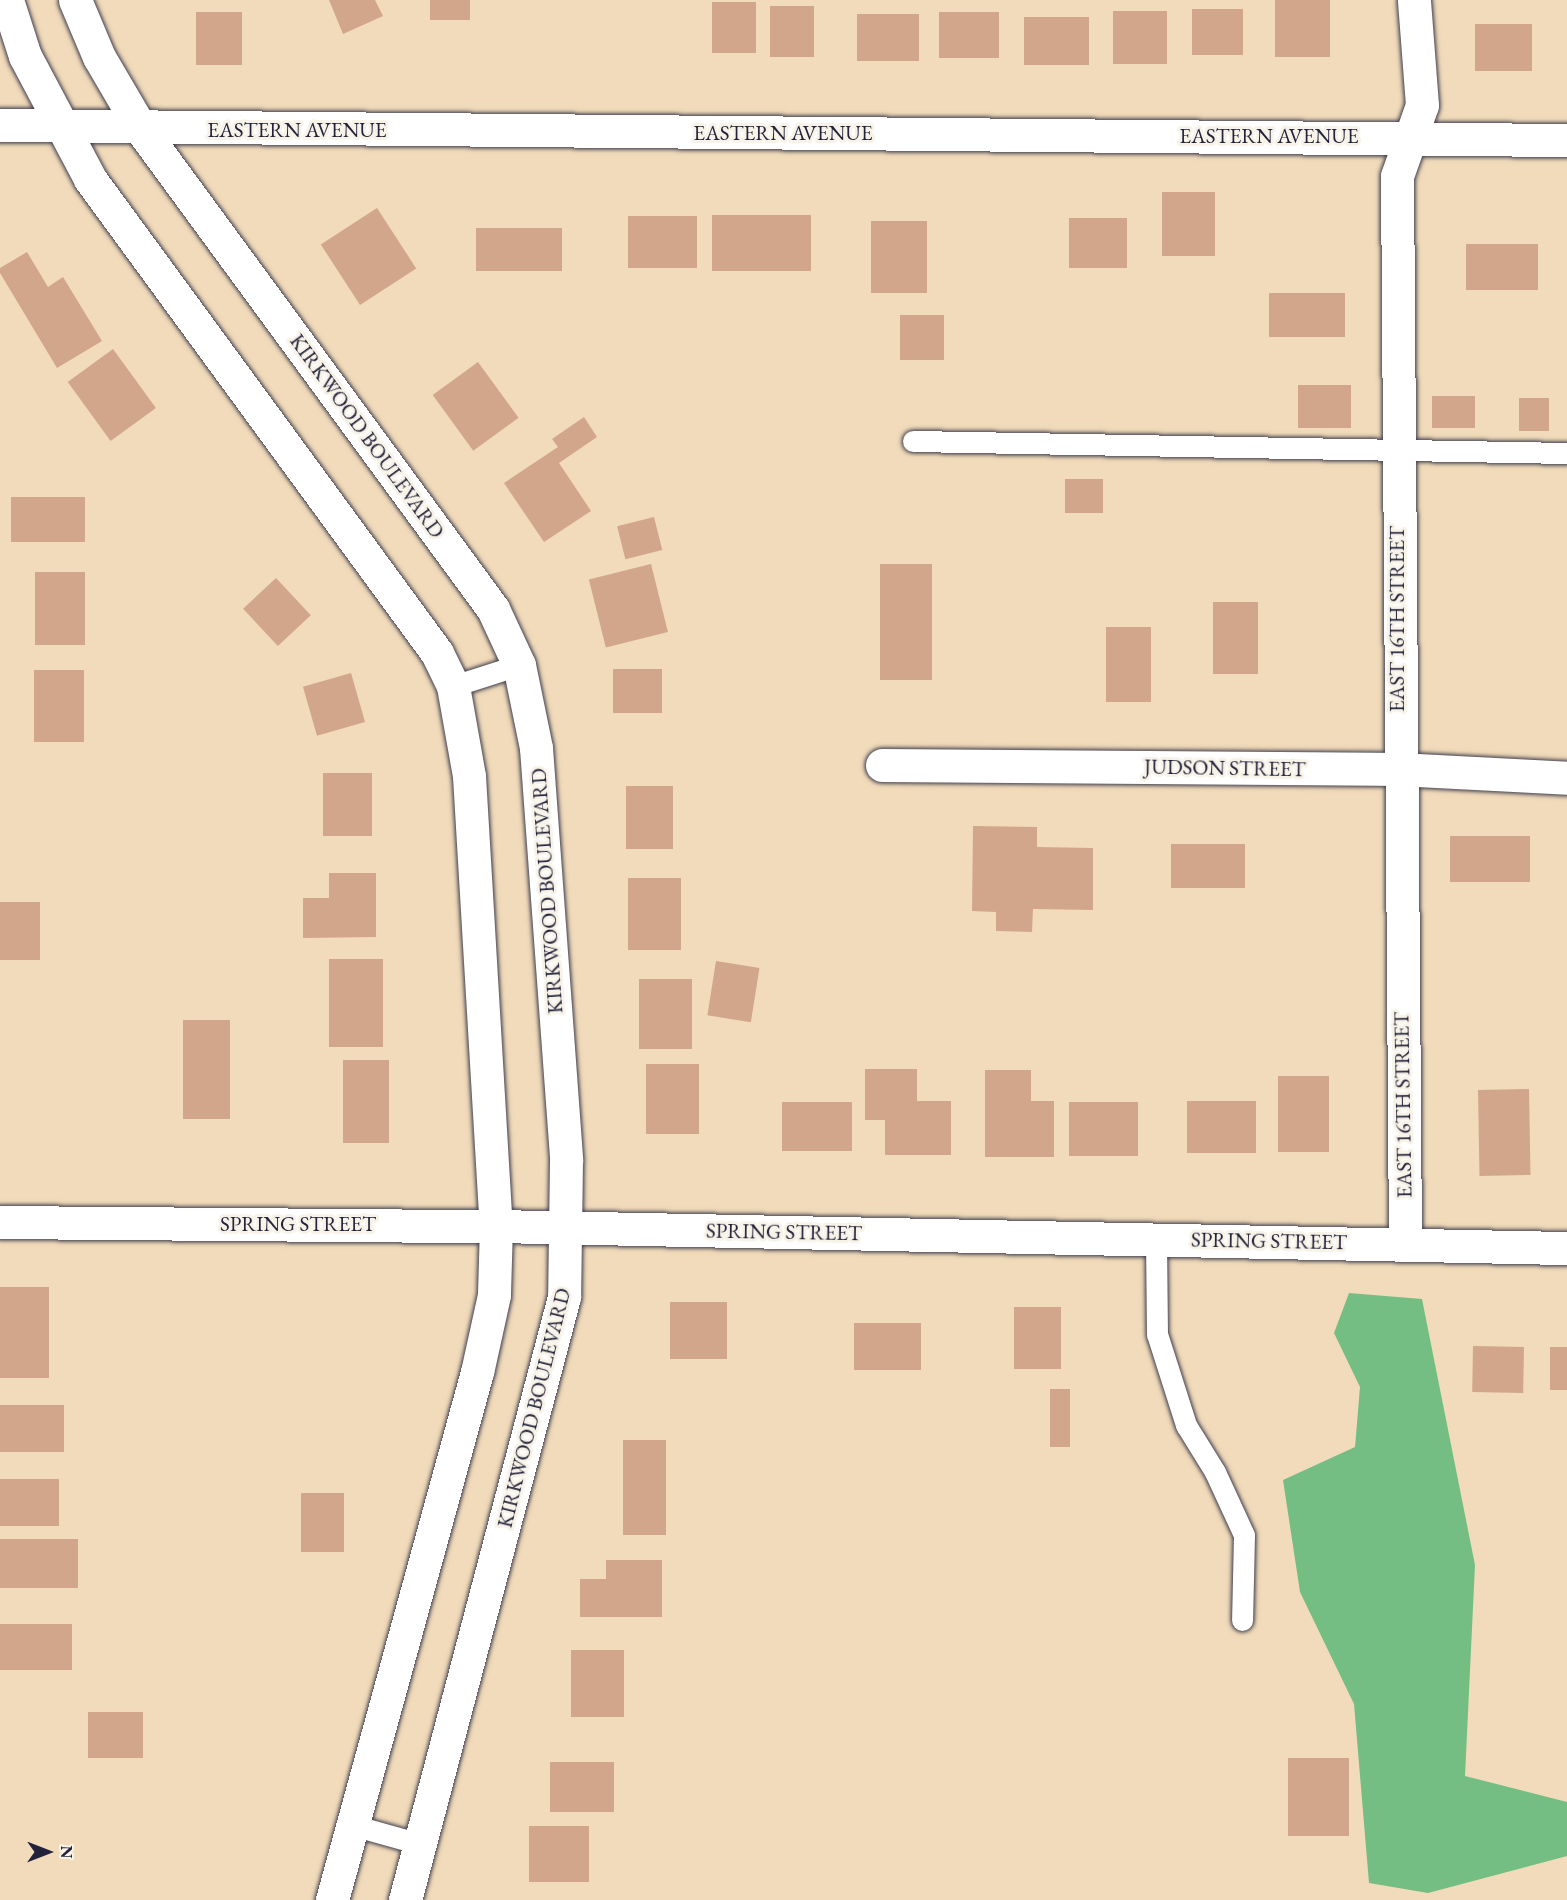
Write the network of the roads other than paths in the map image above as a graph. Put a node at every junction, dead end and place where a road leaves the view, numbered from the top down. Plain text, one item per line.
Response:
1 (7, 0) edge
2 (75, 0) edge
3 (1414, 0) edge
4 (0, 125) edge
5 (60, 126) junction
6 (141, 129) junction
7 (1412, 137) junction
8 (1567, 140) edge
9 (913, 441) dead end
10 (1396, 450) junction
11 (1567, 453) edge
12 (519, 665) junction
13 (453, 686) junction
14 (882, 765) dead end
15 (1398, 769) junction
16 (1567, 778) edge
17 (0, 1222) edge
18 (496, 1226) junction
19 (567, 1228) junction
20 (1156, 1239) junction
21 (1405, 1242) junction
22 (1567, 1248) edge
23 (1242, 1620) dead end
24 (352, 1825) junction
25 (420, 1844) junction
26 (332, 1900) edge
27 (405, 1900) edge

1 - 5 street
2 - 6 street, KIRKWOOD BOULEVARD
3 - 7 street, EAST 16TH STREET
4 - 5 street, EASTERN AVENUE
5 - 6 street, EASTERN AVENUE
5 - 13 street
6 - 7 street, EASTERN AVENUE
6 - 12 street, KIRKWOOD BOULEVARD
7 - 8 street, EASTERN AVENUE
7 - 10 street, EAST 16TH STREET
9 - 10 lane
10 - 11 lane
10 - 15 street, EAST 16TH STREET
12 - 13 lane
12 - 19 street, KIRKWOOD BOULEVARD
13 - 18 street
14 - 15 street, JUDSON STREET
15 - 16 street, JUDSON STREET
15 - 21 street, EAST 16TH STREET
17 - 18 street, SPRING STREET
18 - 19 street, SPRING STREET
18 - 24 street
19 - 20 street, SPRING STREET
19 - 25 street, KIRKWOOD BOULEVARD
20 - 21 street, SPRING STREET
20 - 23 lane
21 - 22 street, SPRING STREET
24 - 25 lane
24 - 26 street
25 - 27 street, KIRKWOOD BOULEVARD

